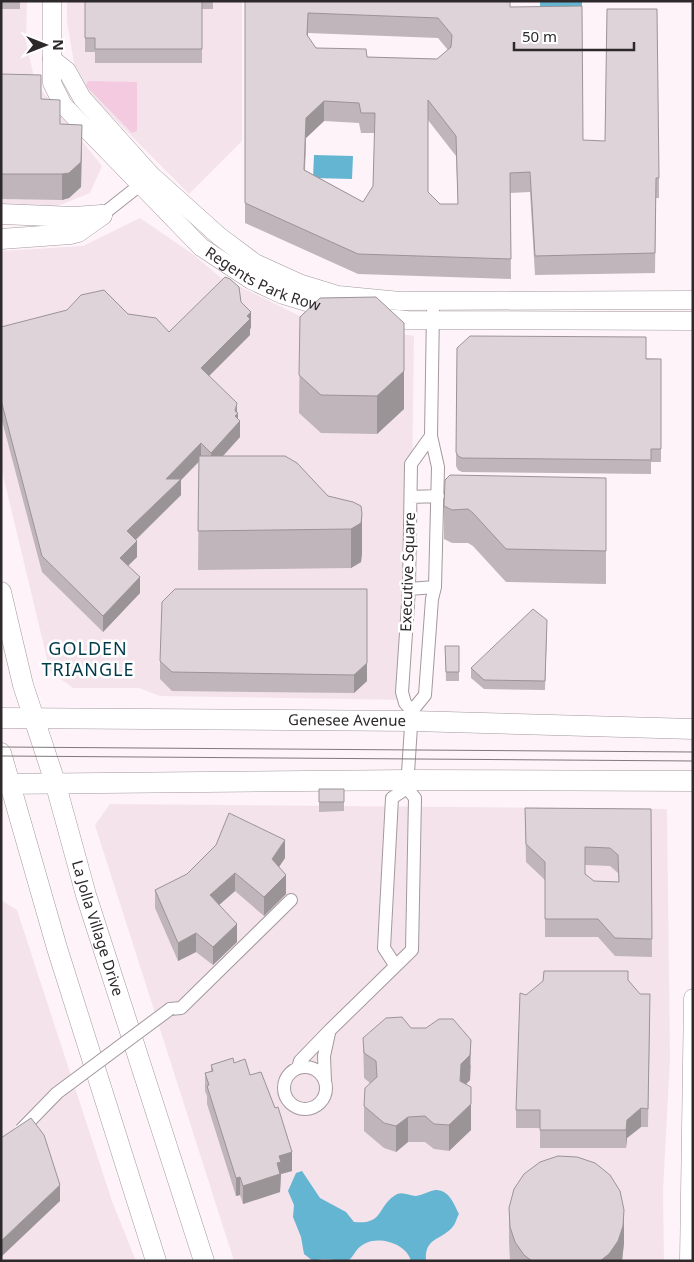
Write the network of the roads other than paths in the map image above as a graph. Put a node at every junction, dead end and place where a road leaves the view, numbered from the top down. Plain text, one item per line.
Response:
1 (52, 1) edge
2 (146, 180) junction
3 (1, 214) edge
4 (102, 215) junction
5 (1, 239) edge
6 (693, 300) edge
7 (433, 302) junction
8 (432, 320) junction
9 (693, 321) edge
10 (431, 436) junction
11 (438, 496) junction
12 (411, 497) junction
13 (435, 587) junction
14 (409, 589) junction
15 (1, 592) edge
16 (412, 716) junction
17 (34, 717) junction
18 (1, 718) edge
19 (693, 729) edge
20 (1, 753) edge
21 (693, 781) edge
22 (55, 782) junction
23 (6, 784) edge
24 (408, 784) junction
25 (291, 900) dead end
26 (396, 965) junction
27 (693, 998) edge
28 (330, 1030) junction
29 (298, 1068) junction
30 (325, 1082) junction
31 (17, 1134) edge
32 (156, 1261) edge
33 (204, 1261) edge
34 (688, 1261) edge

1 - 2 street, Regents Park Row
2 - 4 street
2 - 7 street, Regents Park Row
2 - 8 street, Regents Park Row
3 - 4 main road
4 - 5 main road
6 - 7 street, Regents Park Row
7 - 8 street, Executive Square
8 - 9 street, Regents Park Row
8 - 10 street, Executive Square
10 - 11 street, Executive Square
10 - 12 street, Executive Square
11 - 12 street
11 - 13 street, Executive Square
12 - 14 street, Executive Square
13 - 14 street
13 - 16 street, Executive Square
14 - 16 street, Executive Square
15 - 17 main road, La Jolla Village Drive
16 - 17 main road, Genesee Avenue
16 - 19 main road, Genesee Avenue
16 - 24 street, Executive Square
17 - 18 main road, Genesee Avenue
17 - 22 main road, La Jolla Village Drive
20 - 23 main road
21 - 24 main road
22 - 23 main road
22 - 24 main road
22 - 33 main road, La Jolla Village Drive
23 - 32 main road
24 - 26 street
24 - 26 street
25 - 31 street, bridge
26 - 28 street
27 - 34 street
28 - 29 street
28 - 30 street
29 - 30 street
29 - 30 street

